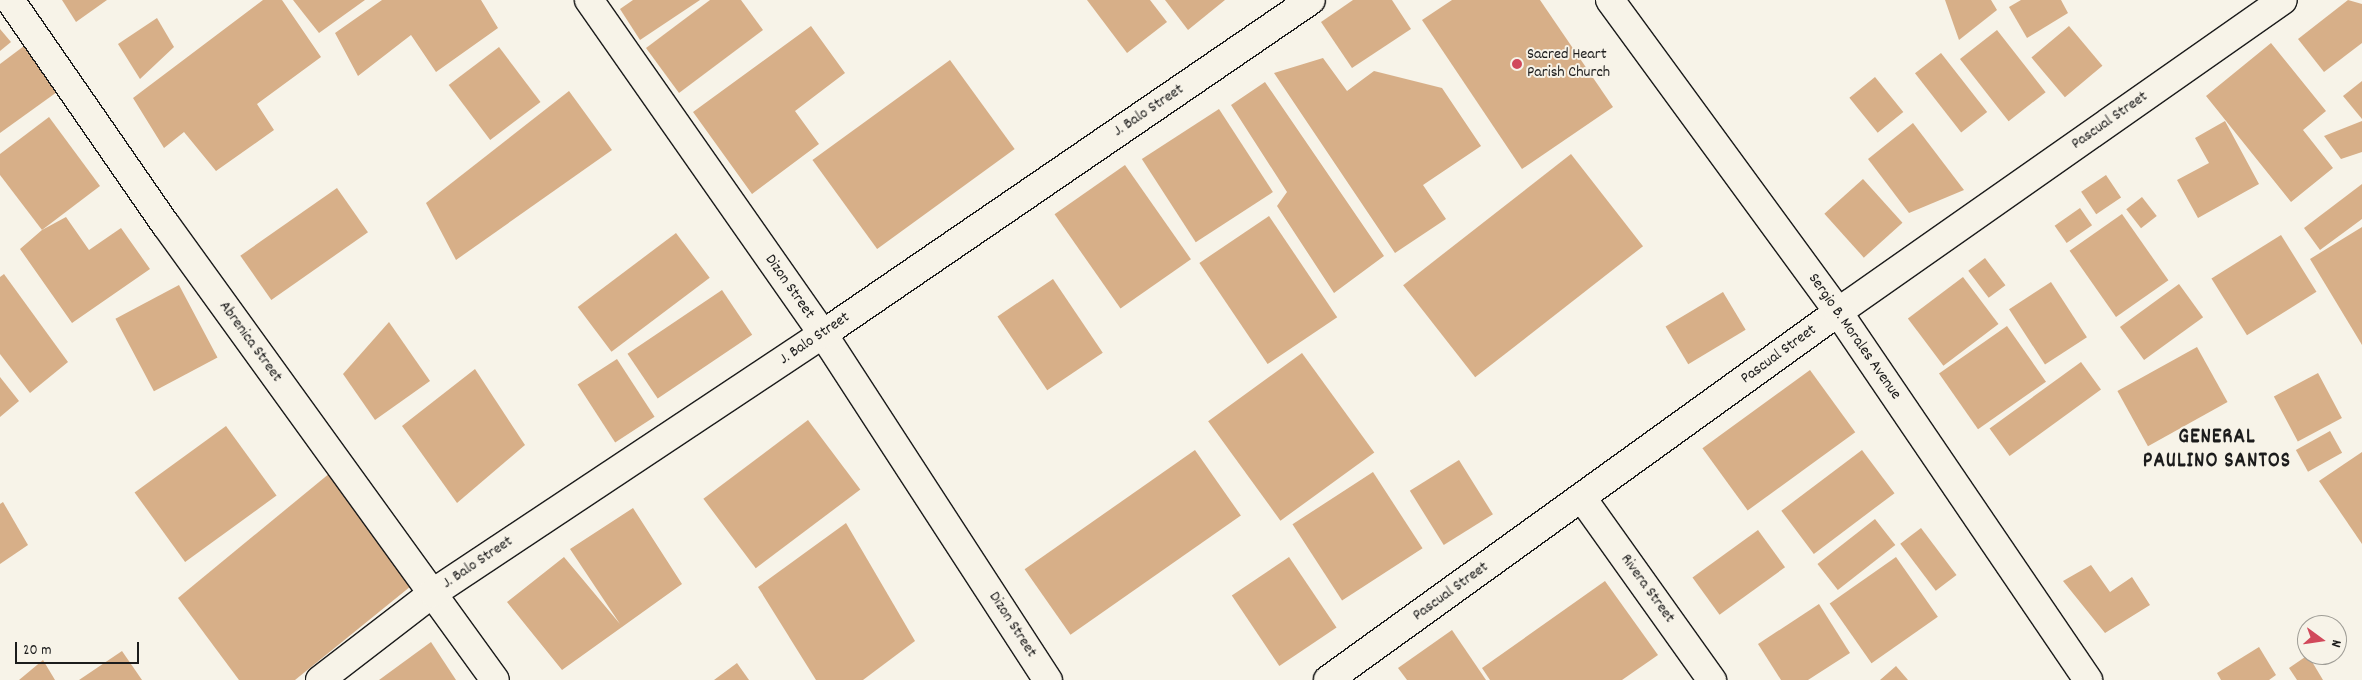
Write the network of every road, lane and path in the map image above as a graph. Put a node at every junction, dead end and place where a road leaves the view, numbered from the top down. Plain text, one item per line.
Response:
1 (10, 0) edge
2 (589, 0) edge
3 (1311, 0) edge
4 (1610, 0) edge
5 (2283, 0) edge
6 (1838, 312) junction
7 (823, 334) junction
8 (1582, 498) junction
9 (433, 593) junction
10 (320, 680) edge
11 (495, 680) edge
12 (1048, 680) edge
13 (1328, 680) edge
14 (1712, 680) edge
15 (2088, 680) edge

1 - 9 street, Abrenica Street
2 - 7 street, Dizon Street
3 - 7 street, J. Balo Street
4 - 6 street, Sergio B. Morales Avenue
5 - 6 street, Pascual Street
6 - 8 street, Pascual Street
6 - 15 street, Sergio B. Morales Avenue
7 - 9 street, J. Balo Street
7 - 12 street, Dizon Street
8 - 13 street, Pascual Street
8 - 14 street, Rivera Street
9 - 10 street, J. Balo Street
9 - 11 street, Abrenica Street

